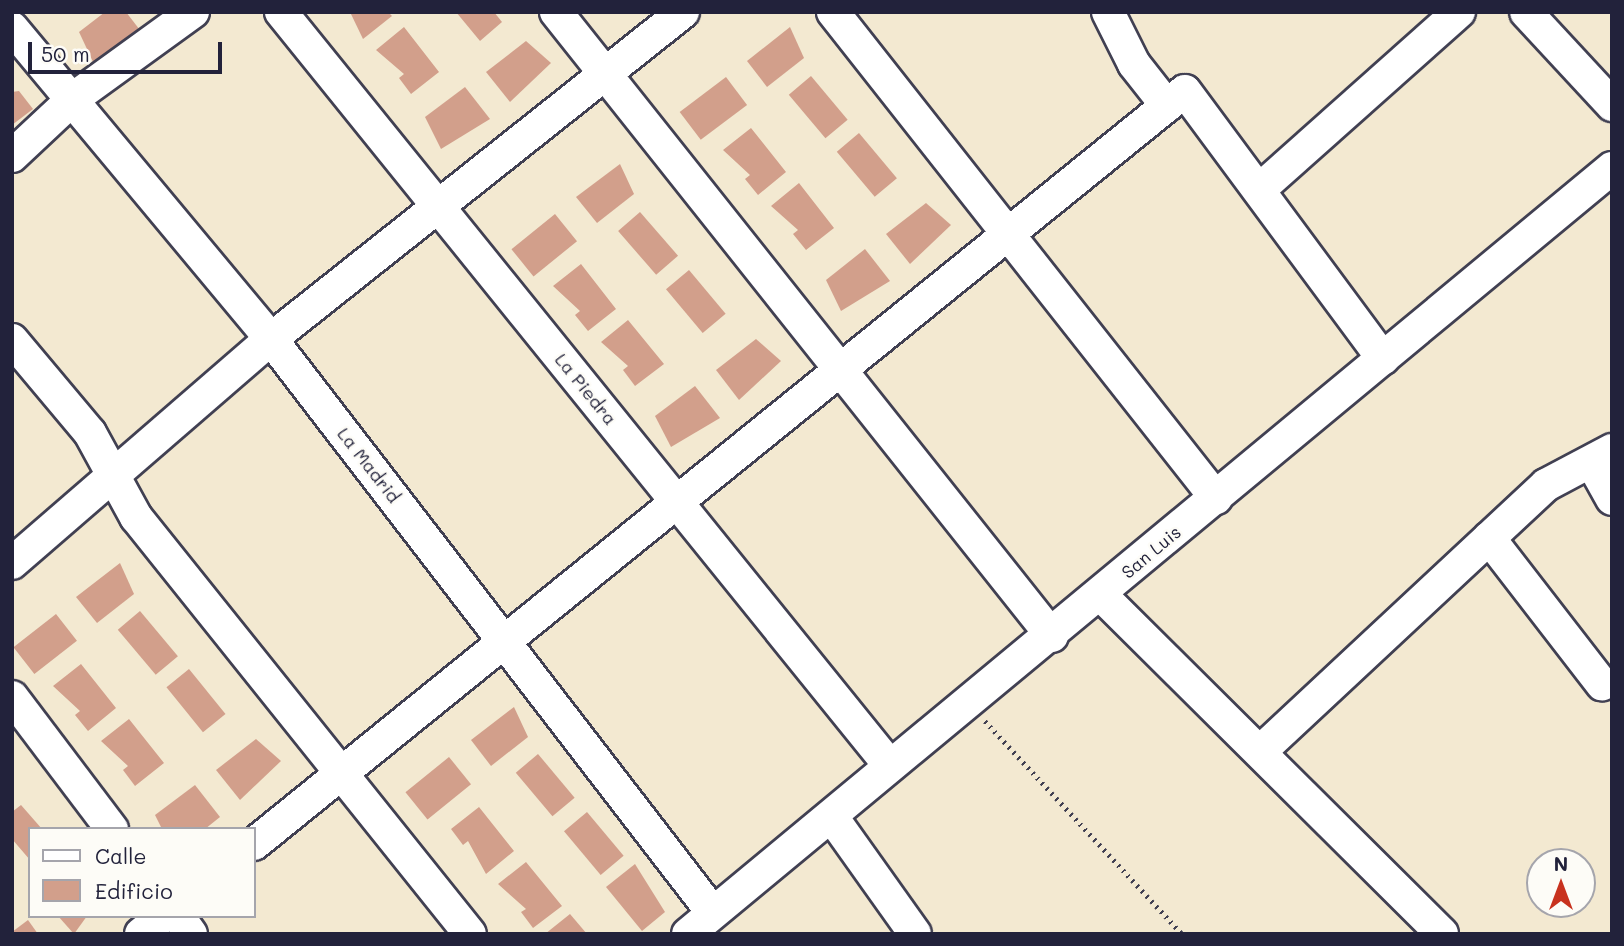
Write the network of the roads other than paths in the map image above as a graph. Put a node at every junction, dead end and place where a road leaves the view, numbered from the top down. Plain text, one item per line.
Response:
1 (193, 12) edge
2 (281, 12) edge
3 (556, 12) edge
4 (683, 12) edge
5 (833, 12) edge
6 (1108, 12) edge
7 (1459, 12) edge
8 (1526, 12) edge
9 (12, 28) edge
10 (608, 78) junction
11 (74, 98) junction
12 (1612, 105) edge
13 (1167, 106) junction
14 (12, 156) edge
15 (1612, 167) edge
16 (1259, 190) junction
17 (441, 209) junction
18 (1011, 234) junction
19 (271, 339) junction
20 (12, 340) edge
21 (1383, 359) junction
22 (840, 367) junction
23 (1602, 457) edge
24 (113, 476) junction
25 (1216, 498) junction
26 (1612, 499) edge
27 (680, 505) junction
28 (1489, 538) junction
29 (12, 563) edge
30 (1100, 594) junction
31 (1052, 636) junction
32 (508, 644) junction
33 (1602, 684) dead end
34 (12, 697) edge
35 (1263, 749) junction
36 (890, 766) junction
37 (342, 774) junction
38 (832, 817) junction
39 (110, 827) edge
40 (256, 842) edge
41 (713, 913) junction
42 (161, 918) edge
43 (179, 918) edge
44 (141, 934) edge
45 (191, 934) edge
46 (470, 934) edge
47 (688, 934) edge
48 (915, 934) edge
49 (1442, 934) edge

1 - 11 street
2 - 17 street, La Piedra
3 - 10 street
4 - 10 street
5 - 18 street
6 - 13 street
7 - 16 street
8 - 12 street
9 - 11 street, La Madrid
10 - 17 street
10 - 22 street
11 - 14 street
11 - 19 street, La Madrid
13 - 16 street
13 - 18 street
15 - 21 street, San Luis
16 - 21 street
17 - 19 street
17 - 27 street, La Piedra
18 - 22 street
18 - 25 street
19 - 24 street
19 - 32 street, La Madrid
20 - 24 street
21 - 25 street, San Luis
22 - 27 street
22 - 31 street
23 - 26 street
23 - 28 street
24 - 29 street
24 - 37 street
25 - 30 street, San Luis
27 - 32 street
27 - 36 street, La Piedra
28 - 33 street
28 - 35 street
30 - 31 street, San Luis
30 - 35 street
31 - 36 street, San Luis
32 - 37 street
32 - 41 street, La Madrid
34 - 39 street
35 - 49 street
36 - 38 street, San Luis
37 - 40 street
37 - 46 street
38 - 41 street, San Luis
38 - 48 street
41 - 47 street, San Luis
42 - 44 street
43 - 45 street

